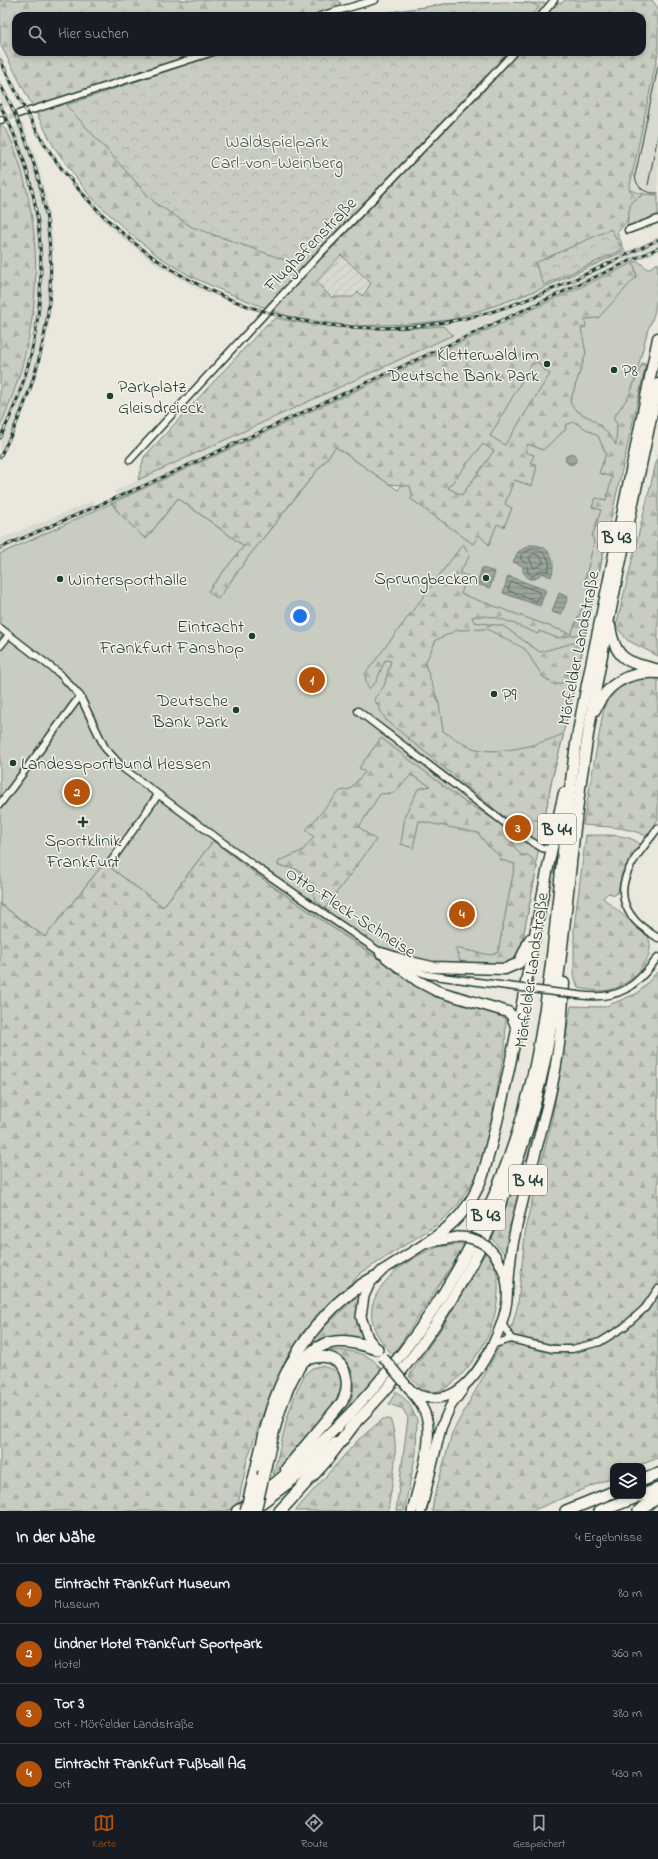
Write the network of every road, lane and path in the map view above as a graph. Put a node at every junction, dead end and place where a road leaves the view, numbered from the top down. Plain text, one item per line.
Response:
1 (375, 0) edge
2 (554, 0) edge
3 (334, 12) edge
4 (544, 12) edge
5 (200, 56) edge
6 (510, 56) edge
7 (24, 112) tunnel mouth
8 (658, 219) edge
9 (628, 230) dead end
10 (658, 338) edge
11 (658, 384) edge
12 (130, 460) dead end
13 (610, 620) junction
14 (0, 628) edge
15 (9, 635) junction
16 (0, 646) edge
17 (658, 670) edge
18 (658, 673) edge
19 (80, 696) junction
20 (358, 711) dead end
21 (590, 721) junction
22 (578, 736) junction
23 (158, 795) junction
24 (0, 804) edge
25 (658, 828) edge
26 (552, 850) junction
27 (110, 864) dead end
28 (537, 923) junction
29 (658, 938) edge
30 (563, 946) junction
31 (381, 953) junction
32 (658, 957) edge
33 (518, 1032) junction
34 (426, 1243) junction
35 (375, 1277) junction
36 (508, 1287) junction
37 (658, 1289) edge
38 (502, 1323) junction
39 (511, 1339) junction
40 (494, 1344) junction
41 (380, 1353) junction
42 (304, 1360) junction
43 (465, 1384) junction
44 (410, 1389) junction
45 (355, 1423) junction
46 (658, 1474) edge
47 (646, 1479) edge
48 (274, 1484) junction
49 (658, 1489) edge
50 (610, 1493) edge
51 (646, 1494) edge
52 (658, 1497) edge
53 (631, 1499) edge
54 (237, 1511) edge
55 (246, 1511) edge
56 (251, 1511) edge
57 (255, 1511) edge
58 (280, 1511) edge
59 (412, 1511) edge
60 (421, 1511) edge
61 (566, 1511) edge
62 (600, 1511) edge
63 (639, 1511) edge

1 - 3 street
2 - 4 street
5 - 7 street
6 - 12 street, Flughafenstraße
8 - 9 street
10 - 22 highway, Mörfelder Landstraße / B 43
11 - 13 highway, Mörfelder Landstraße / B 43
13 - 17 highway
13 - 21 highway, Mörfelder Landstraße / B 43
14 - 15 street, Otto-Fleck-Schneise
15 - 16 street
15 - 19 street, Otto-Fleck-Schneise
18 - 21 highway
19 - 23 street, Otto-Fleck-Schneise
19 - 24 street
20 - 26 street
21 - 30 highway, Mörfelder Landstraße / B 43
22 - 26 highway, B 44
22 - 48 highway, Mörfelder Landstraße / B 43
23 - 27 street
23 - 31 street, Otto-Fleck-Schneise
25 - 29 street
26 - 28 highway, B 44
28 - 31 highway
28 - 33 highway, B 44
30 - 36 highway, B 44
30 - 45 highway, Mörfelder Landstraße / B 43
31 - 32 street, Otto-Fleck-Schneise, bridge
31 - 33 highway
33 - 34 highway, B 44
34 - 35 main road, B 44
34 - 36 main road, B 44, bridge
35 - 41 main road, B 44
35 - 55 highway, bridge
36 - 38 main road, B 44
37 - 39 street
38 - 39 street
38 - 40 main road, B 44
39 - 40 street
40 - 43 main road, B 44
41 - 42 highway
41 - 44 main road, B 44, bridge
42 - 48 highway
42 - 57 highway, bridge
43 - 44 main road, B 44
43 - 60 main road, B 44
44 - 59 main road, B 44
45 - 56 highway, Mörfelder Landstraße / B 43
45 - 58 highway
46 - 47 highway
48 - 54 highway, Mörfelder Landstraße / B 43
49 - 51 highway
50 - 61 highway
52 - 63 highway
53 - 62 highway

